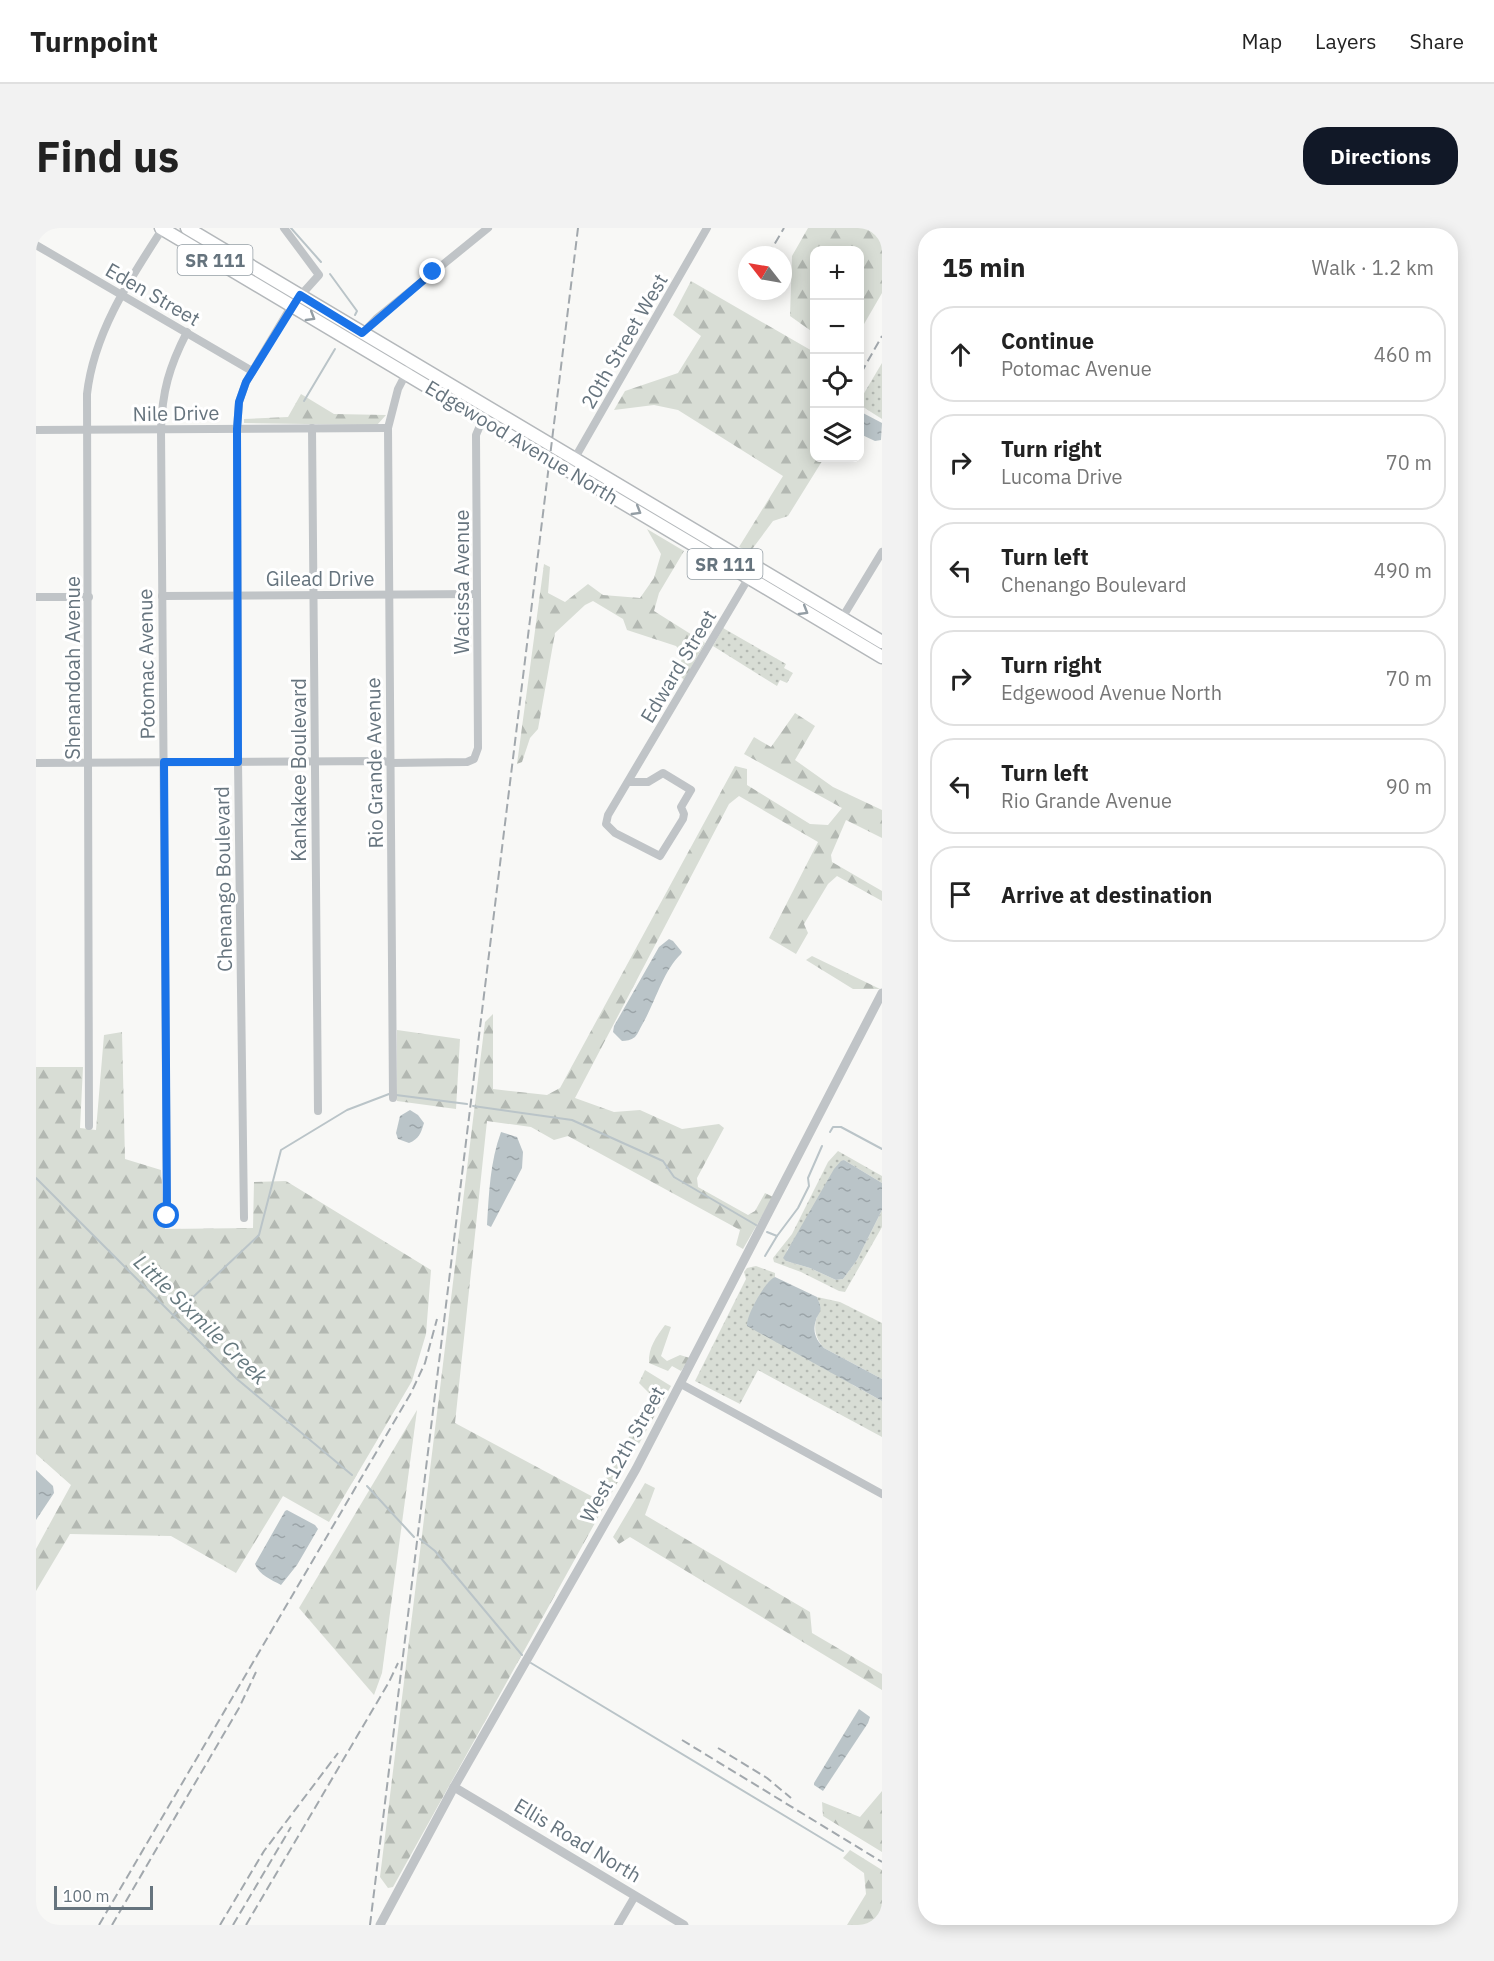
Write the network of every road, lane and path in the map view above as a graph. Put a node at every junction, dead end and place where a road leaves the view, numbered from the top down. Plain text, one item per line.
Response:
1 (162, 228) edge
2 (186, 228) edge
3 (284, 228) edge
4 (488, 228) edge
5 (707, 228) edge
6 (36, 245) edge
7 (122, 295) junction
8 (296, 300) junction
9 (187, 332) junction
10 (358, 338) junction
11 (409, 368) junction
12 (252, 371) junction
13 (486, 413) junction
14 (312, 428) junction
15 (387, 428) junction
16 (237, 429) junction
17 (36, 430) edge
18 (87, 430) junction
19 (161, 430) junction
20 (572, 465) junction
21 (882, 552) edge
22 (752, 572) junction
23 (313, 594) junction
24 (477, 594) junction
25 (238, 595) junction
26 (389, 595) junction
27 (162, 596) junction
28 (36, 597) edge
29 (89, 597) junction
30 (842, 618) junction
31 (882, 642) edge
32 (882, 657) edge
33 (314, 761) junction
34 (89, 762) junction
35 (164, 762) junction
36 (238, 762) junction
37 (36, 763) edge
38 (391, 763) junction
39 (628, 782) junction
40 (882, 993) edge
41 (393, 1098) dead end
42 (318, 1111) dead end
43 (89, 1126) dead end
44 (167, 1216) dead end
45 (244, 1218) dead end
46 (681, 1384) junction
47 (882, 1494) edge
48 (454, 1787) junction
49 (635, 1896) junction
50 (380, 1925) edge
51 (618, 1925) edge
52 (684, 1925) edge

1 - 7 street, Shenandoah Avenue
1 - 8 main road, Edgewood Avenue North / SR 111
2 - 8 main road, Edgewood Avenue North / SR 111
3 - 8 street, Chenango Boulevard
4 - 10 street
5 - 20 street, 20th Street West
6 - 7 street, Eden Street
7 - 9 street, Eden Street
7 - 18 street, Shenandoah Avenue
8 - 10 main road, Edgewood Avenue North / SR 111
8 - 12 street, Chenango Boulevard
9 - 12 street, Eden Street
9 - 19 street, Potomac Avenue
10 - 11 main road, Edgewood Avenue North / SR 111
11 - 13 main road, Edgewood Avenue North / SR 111
11 - 15 street, Rio Grande Avenue
12 - 16 street, Chenango Boulevard
13 - 20 main road, Edgewood Avenue North / SR 111
13 - 24 street, Wacissa Avenue
14 - 15 street, Nile Drive
14 - 16 street, Nile Drive
14 - 23 street, Kankakee Boulevard
15 - 26 street, Rio Grande Avenue
16 - 19 street, Nile Drive
16 - 25 street, Chenango Boulevard
17 - 18 street, Nile Drive
18 - 19 street, Nile Drive
18 - 29 street, Shenandoah Avenue
19 - 27 street, Potomac Avenue
20 - 22 main road, Edgewood Avenue North / SR 111
21 - 30 street
22 - 30 main road, Edgewood Avenue North / SR 111
22 -> 32 main road, Edgewood Avenue North / SR 111
22 - 39 street, Edward Street
23 - 25 street, Gilead Drive
23 - 26 street, Gilead Drive
23 - 33 street, Kankakee Boulevard
24 - 26 street, Gilead Drive
24 - 38 street, Wacissa Avenue
25 - 27 street, Gilead Drive
25 - 36 street, Chenango Boulevard
26 - 38 street, Rio Grande Avenue
27 - 35 street, Potomac Avenue
28 - 29 street
29 - 34 street, Shenandoah Avenue
30 - 31 main road, Edgewood Avenue North / SR 111
33 - 36 street
33 - 38 street
33 - 42 street, Kankakee Boulevard
34 - 35 street
34 - 37 street
34 - 43 street, Shenandoah Avenue
35 - 36 street
35 - 44 street, Potomac Avenue
36 - 45 street, Chenango Boulevard
38 - 41 street, Rio Grande Avenue
39 - 39 street, Edward Street
40 - 46 street, West 12th Street
46 - 47 street
46 - 48 street, West 12th Street
48 - 49 street, Ellis Road North
48 - 50 street, West 12th Street
49 - 51 street
49 - 52 street, Ellis Road North

